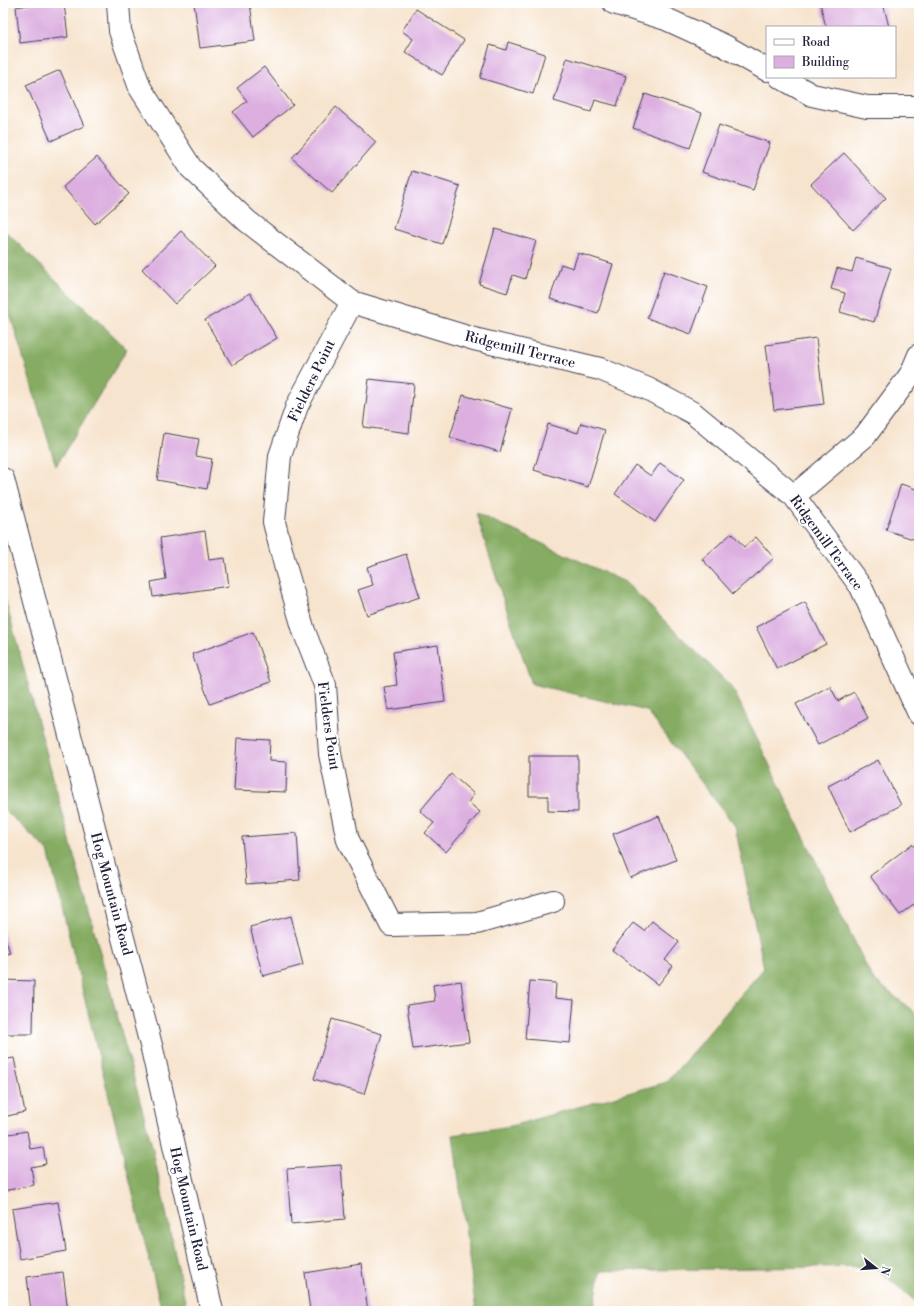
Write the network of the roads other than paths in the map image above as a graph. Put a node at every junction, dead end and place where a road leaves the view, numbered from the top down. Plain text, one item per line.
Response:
1 (118, 3) edge
2 (614, 3) edge
3 (766, 69) edge
4 (782, 78) edge
5 (919, 107) edge
6 (352, 302) junction
7 (919, 355) edge
8 (3, 479) edge
9 (794, 496) junction
10 (919, 714) edge
11 (553, 901) dead end
12 (212, 1311) edge

1 - 6 street, Ridgemill Terrace
2 - 3 street
4 - 5 street
6 - 9 street, Ridgemill Terrace
6 - 11 street, Fielders Point
7 - 9 street
8 - 12 street, Hog Mountain Road
9 - 10 street, Ridgemill Terrace

